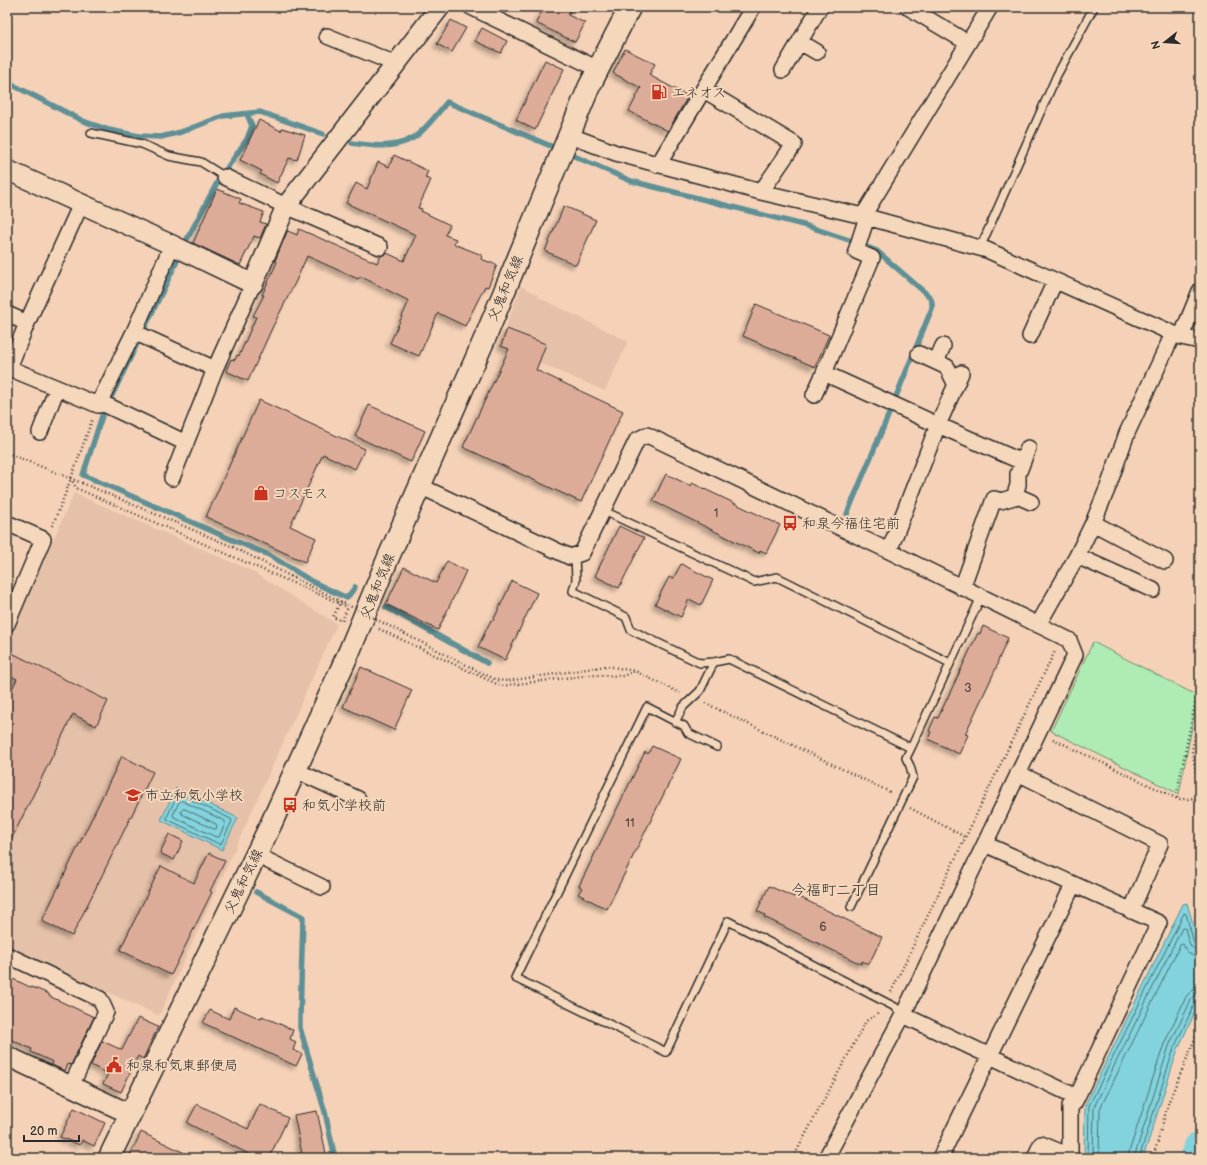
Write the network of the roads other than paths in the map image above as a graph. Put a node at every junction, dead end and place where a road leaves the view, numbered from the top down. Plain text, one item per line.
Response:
1 (440, 7) edge
2 (471, 7) edge
3 (630, 7) edge
4 (753, 7) edge
5 (820, 7) edge
6 (908, 7) edge
7 (990, 7) edge
8 (1094, 7) edge
9 (327, 36) dead end
10 (800, 42) junction
11 (968, 43) junction
12 (817, 52) dead end
13 (396, 64) junction
14 (598, 69) junction
15 (783, 70) dead end
16 (704, 90) junction
17 (91, 133) dead end
18 (569, 134) junction
19 (658, 165) junction
20 (7, 170) edge
21 (222, 175) joint
22 (761, 192) junction
23 (81, 204) junction
24 (286, 206) junction
25 (865, 216) junction
26 (172, 245) junction
27 (380, 247) dead end
28 (980, 248) junction
29 (1055, 281) junction
30 (253, 284) junction
31 (1200, 291) edge
32 (7, 314) edge
33 (27, 323) junction
34 (140, 335) junction
35 (1177, 335) junction
36 (1030, 336) dead end
37 (1200, 341) edge
38 (943, 346) dead end
39 (919, 354) dead end
40 (936, 362) junction
41 (215, 369) junction
42 (824, 373) junction
43 (57, 388) junction
44 (814, 395) dead end
45 (104, 405) junction
46 (938, 425) junction
47 (40, 432) dead end
48 (186, 443) junction
49 (1028, 448) dead end
50 (1022, 462) junction
51 (172, 478) dead end
52 (420, 486) junction
53 (1015, 494) junction
54 (1031, 502) dead end
55 (602, 510) junction
56 (7, 523) edge
57 (1093, 523) junction
58 (889, 551) junction
59 (575, 555) junction
60 (1077, 556) junction
61 (1165, 561) dead end
62 (962, 588) junction
63 (1153, 590) dead end
64 (981, 597) junction
65 (7, 624) edge
66 (1038, 625) junction
67 (714, 662) junction
68 (950, 663) junction
69 (675, 722) junction
70 (717, 747) dead end
71 (911, 748) junction
72 (295, 770) junction
73 (1018, 773) junction
74 (358, 799) dead end
75 (985, 844) junction
76 (256, 855) junction
77 (1073, 885) junction
78 (322, 887) dead end
79 (851, 907) dead end
80 (1131, 911) junction
81 (7, 955) edge
82 (903, 1015) junction
83 (7, 1056) edge
84 (990, 1056) junction
85 (71, 1086) junction
86 (1077, 1097) junction
87 (130, 1114) junction
88 (109, 1158) edge
89 (826, 1158) edge
90 (940, 1158) edge
91 (1035, 1158) edge

1 - 13 street
2 - 14 street
3 - 14 main road, 父鬼和気線
4 - 16 street
5 - 10 street
6 - 11 street
7 - 11 street
8 - 28 lane
9 - 13 street
10 - 12 street
10 - 15 street
11 - 25 street
13 - 24 street
14 - 18 main road, 父鬼和気線
16 - 19 street
16 - 22 street
17 - 21 lane
18 - 19 street
18 - 52 main road, 父鬼和気線
19 - 22 street
20 - 23 street
21 - 24 street
22 - 25 street
23 - 26 street
23 - 33 street
24 - 27 street
24 - 30 street
25 - 28 street
25 - 42 street
26 - 30 street
26 - 34 street
28 - 29 street
29 - 35 street
29 - 36 street
30 - 41 street
31 - 35 street
32 - 33 street
33 - 43 street
34 - 41 street
34 - 45 street
35 - 37 street
35 - 57 street
38 - 40 street
39 - 40 street
40 - 46 street
41 - 48 street
42 - 44 street
42 - 46 street
43 - 45 street
43 - 47 street
45 - 48 street
46 - 50 street
46 - 58 street
48 - 51 street
49 - 50 street
50 - 53 street
52 - 59 street
52 - 72 main road, 父鬼和気線
53 - 54 street
53 - 62 street
55 - 58 street
55 - 59 street
55 - 68 lane
56 - 65 street
57 - 60 street
57 - 61 street
58 - 62 street
59 - 67 lane
60 - 63 street
60 - 66 street
62 - 64 street
64 - 66 street
64 - 68 lane
66 - 73 street
67 - 69 lane
67 - 71 lane
68 - 71 lane
69 - 70 lane
69 - 82 lane
71 - 79 lane
72 - 74 street
72 - 76 main road, 父鬼和気線
73 - 75 street
73 - 80 street
75 - 77 street
75 - 82 street
76 - 78 street
76 - 87 main road, 父鬼和気線
77 - 80 street
77 - 84 street
80 - 86 street
81 - 85 street
82 - 84 street
82 - 89 street
83 - 85 street
84 - 86 street
84 - 90 street
85 - 87 street
86 - 91 street
87 - 88 main road, 父鬼和気線

